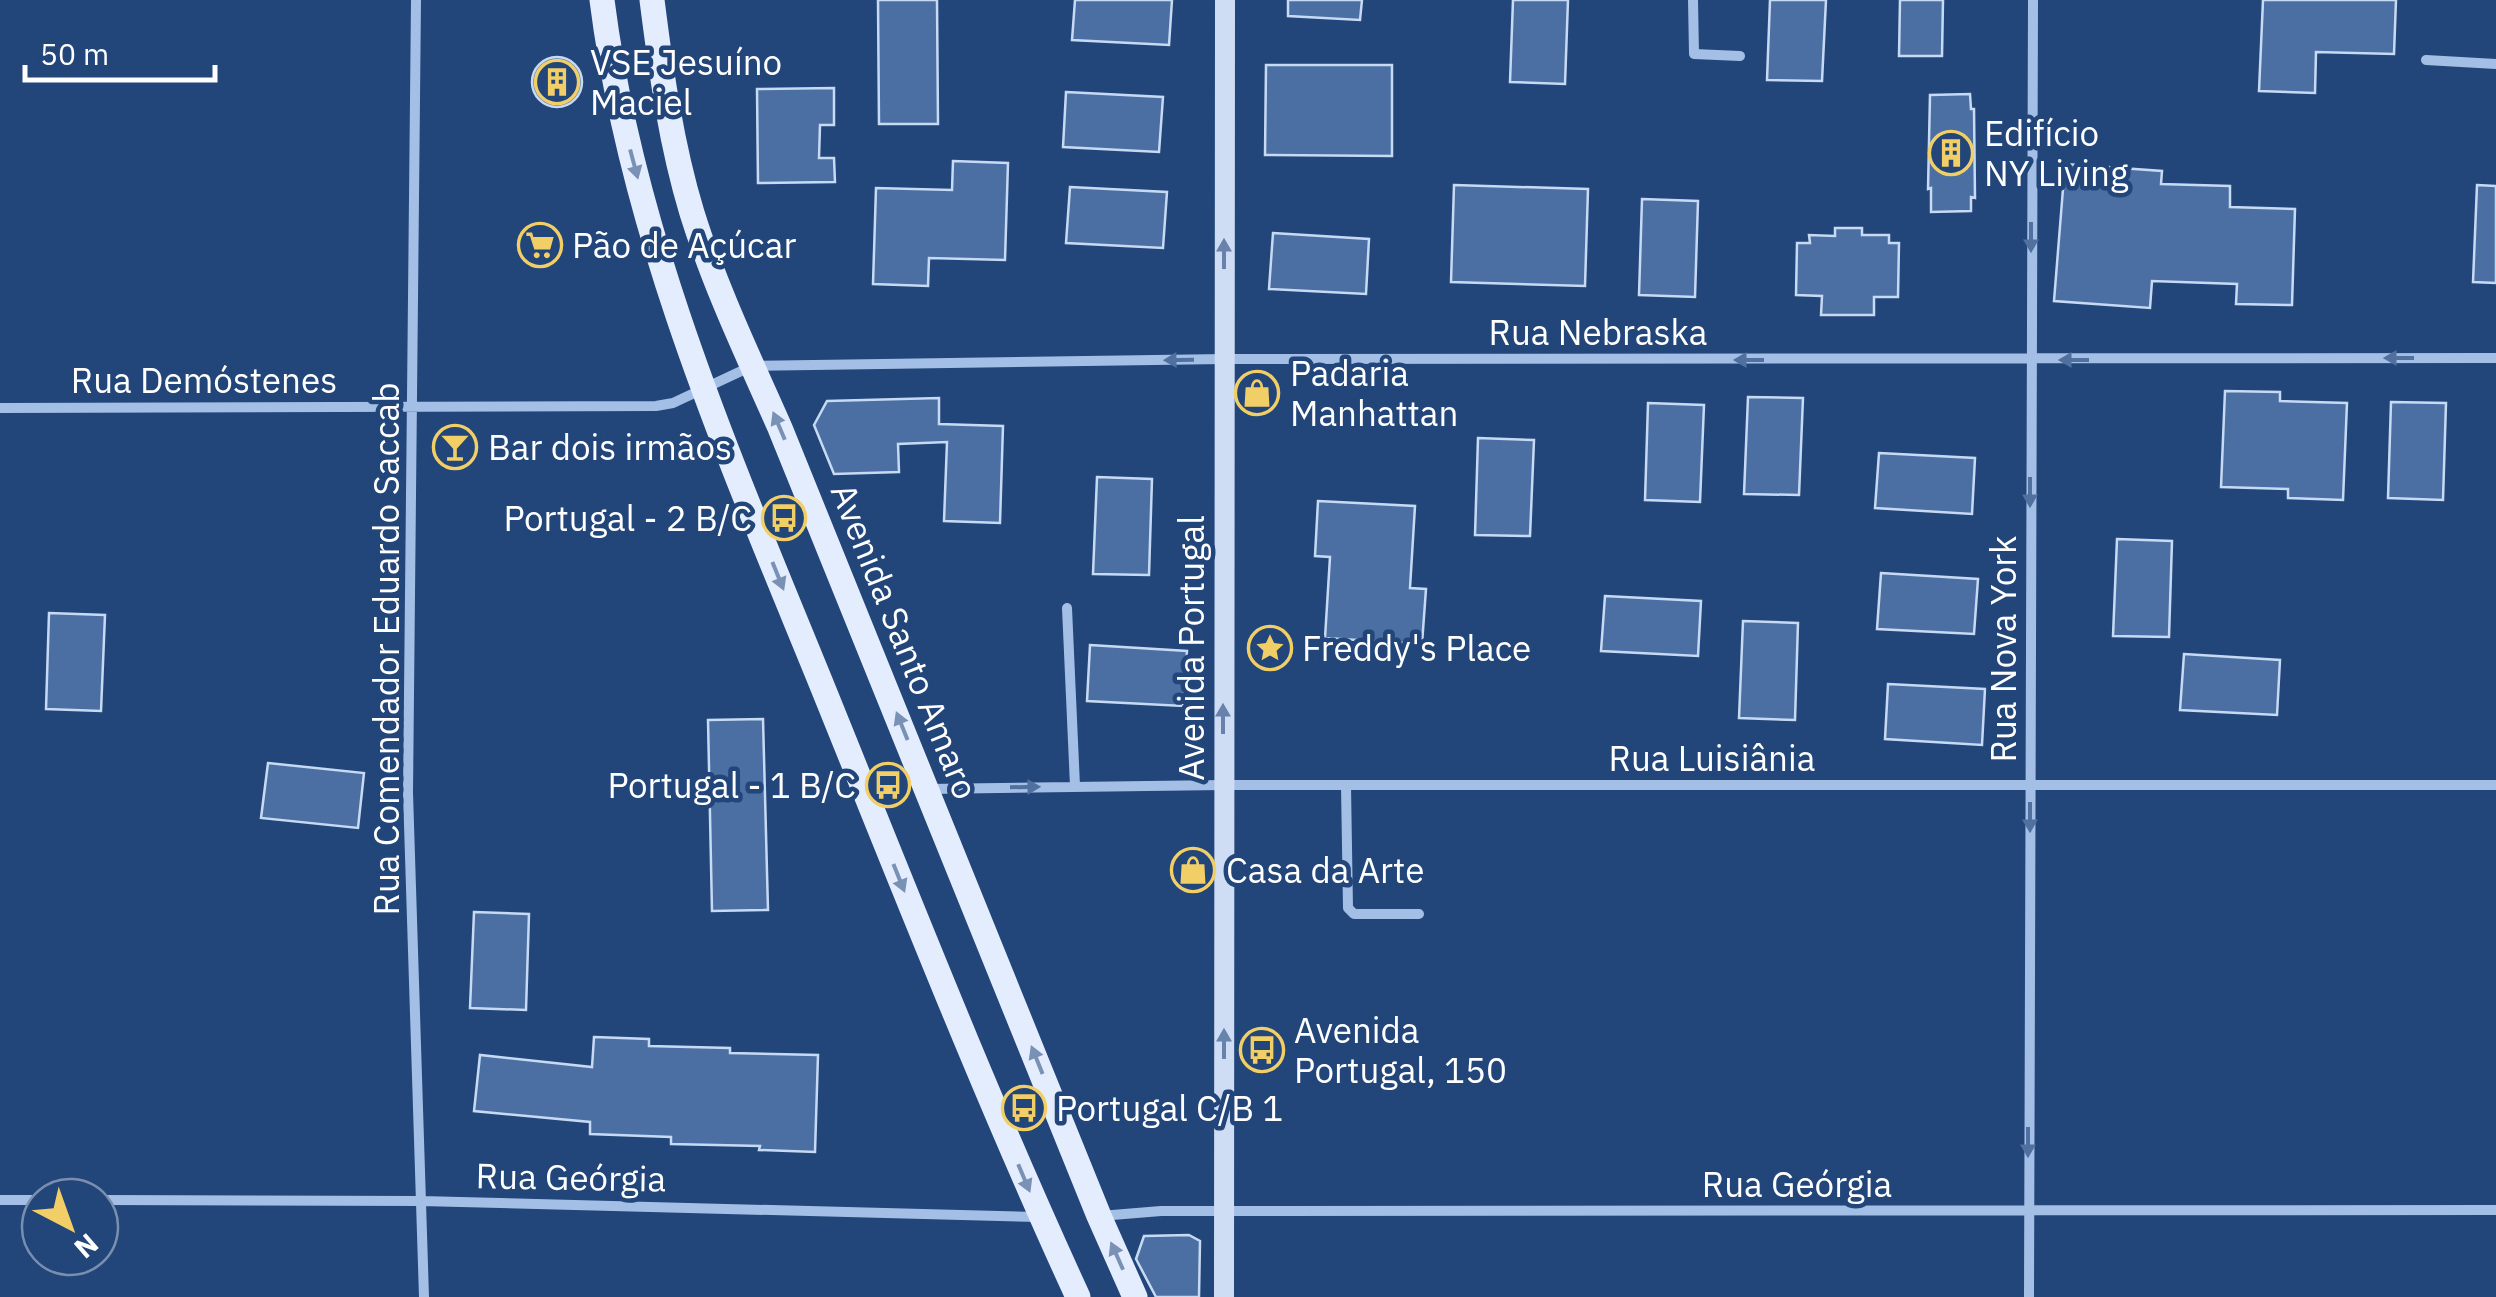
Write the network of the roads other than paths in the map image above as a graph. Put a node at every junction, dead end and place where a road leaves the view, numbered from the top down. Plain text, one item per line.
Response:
1 (416, 0) edge
2 (602, 0) edge
3 (652, 0) edge
4 (1225, 0) edge
5 (1693, 0) edge
6 (2033, 0) edge
7 (1740, 56) dead end
8 (2426, 60) dead end
9 (2496, 64) edge
10 (2496, 358) edge
11 (1224, 359) junction
12 (2030, 360) junction
13 (752, 366) junction
14 (704, 388) junction
15 (0, 408) edge
16 (414, 408) junction
17 (1068, 608) dead end
18 (1223, 785) junction
19 (2496, 785) edge
20 (1075, 786) junction
21 (1346, 786) junction
22 (2030, 786) junction
23 (928, 789) junction
24 (1419, 914) dead end
25 (120, 1200) edge
26 (421, 1201) junction
27 (2496, 1210) edge
28 (1225, 1212) junction
29 (2028, 1212) junction
30 (1099, 1216) junction
31 (1041, 1217) junction
32 (424, 1297) edge
33 (1078, 1297) edge
34 (1134, 1297) edge
35 (1224, 1297) edge
36 (2028, 1297) edge

1 - 16 street, Rua Comendador Eduardo Saccab
2 -> 14 main road
3 - 13 main road, Avenida Santo Amaro
11 -> 4 street, Avenida Portugal
5 - 7 street
6 -> 12 street, Rua Nova York
8 - 9 street
10 -> 12 street, Rua Nebraska
12 -> 11 street, Rua Nebraska
11 -> 13 street, Rua Nebraska
18 -> 11 street, Avenida Portugal
12 -> 22 street, Rua Nova York
13 - 14 street, Rua Nebraska
23 -> 13 main road, Avenida Santo Amaro
14 - 16 street, Rua Demóstenes
14 -> 31 main road
15 - 16 street, Rua Demóstenes
16 - 26 street, Rua Comendador Eduardo Saccab
17 - 20 street
18 - 20 street, Rua Luisiânia
18 - 21 street, Rua Luisiânia
28 -> 18 street, Avenida Portugal
19 - 22 street, Rua Luisiânia
23 -> 20 street, Rua Luisiânia
21 - 22 street, Rua Luisiânia
21 - 24 street
22 -> 29 street, Rua Nova York
30 -> 23 main road, Avenida Santo Amaro
25 - 26 street, Rua Geórgia
26 - 31 street, Rua Geórgia
26 - 32 street, Rua Comendador Eduardo Saccab
27 - 29 street, Rua Geórgia
28 - 29 street, Rua Geórgia
28 - 30 street, Rua Geórgia
28 - 35 street, Avenida Portugal
29 - 36 street, Rua Nova York
34 -> 30 main road, Avenida Santo Amaro
31 - 33 main road

